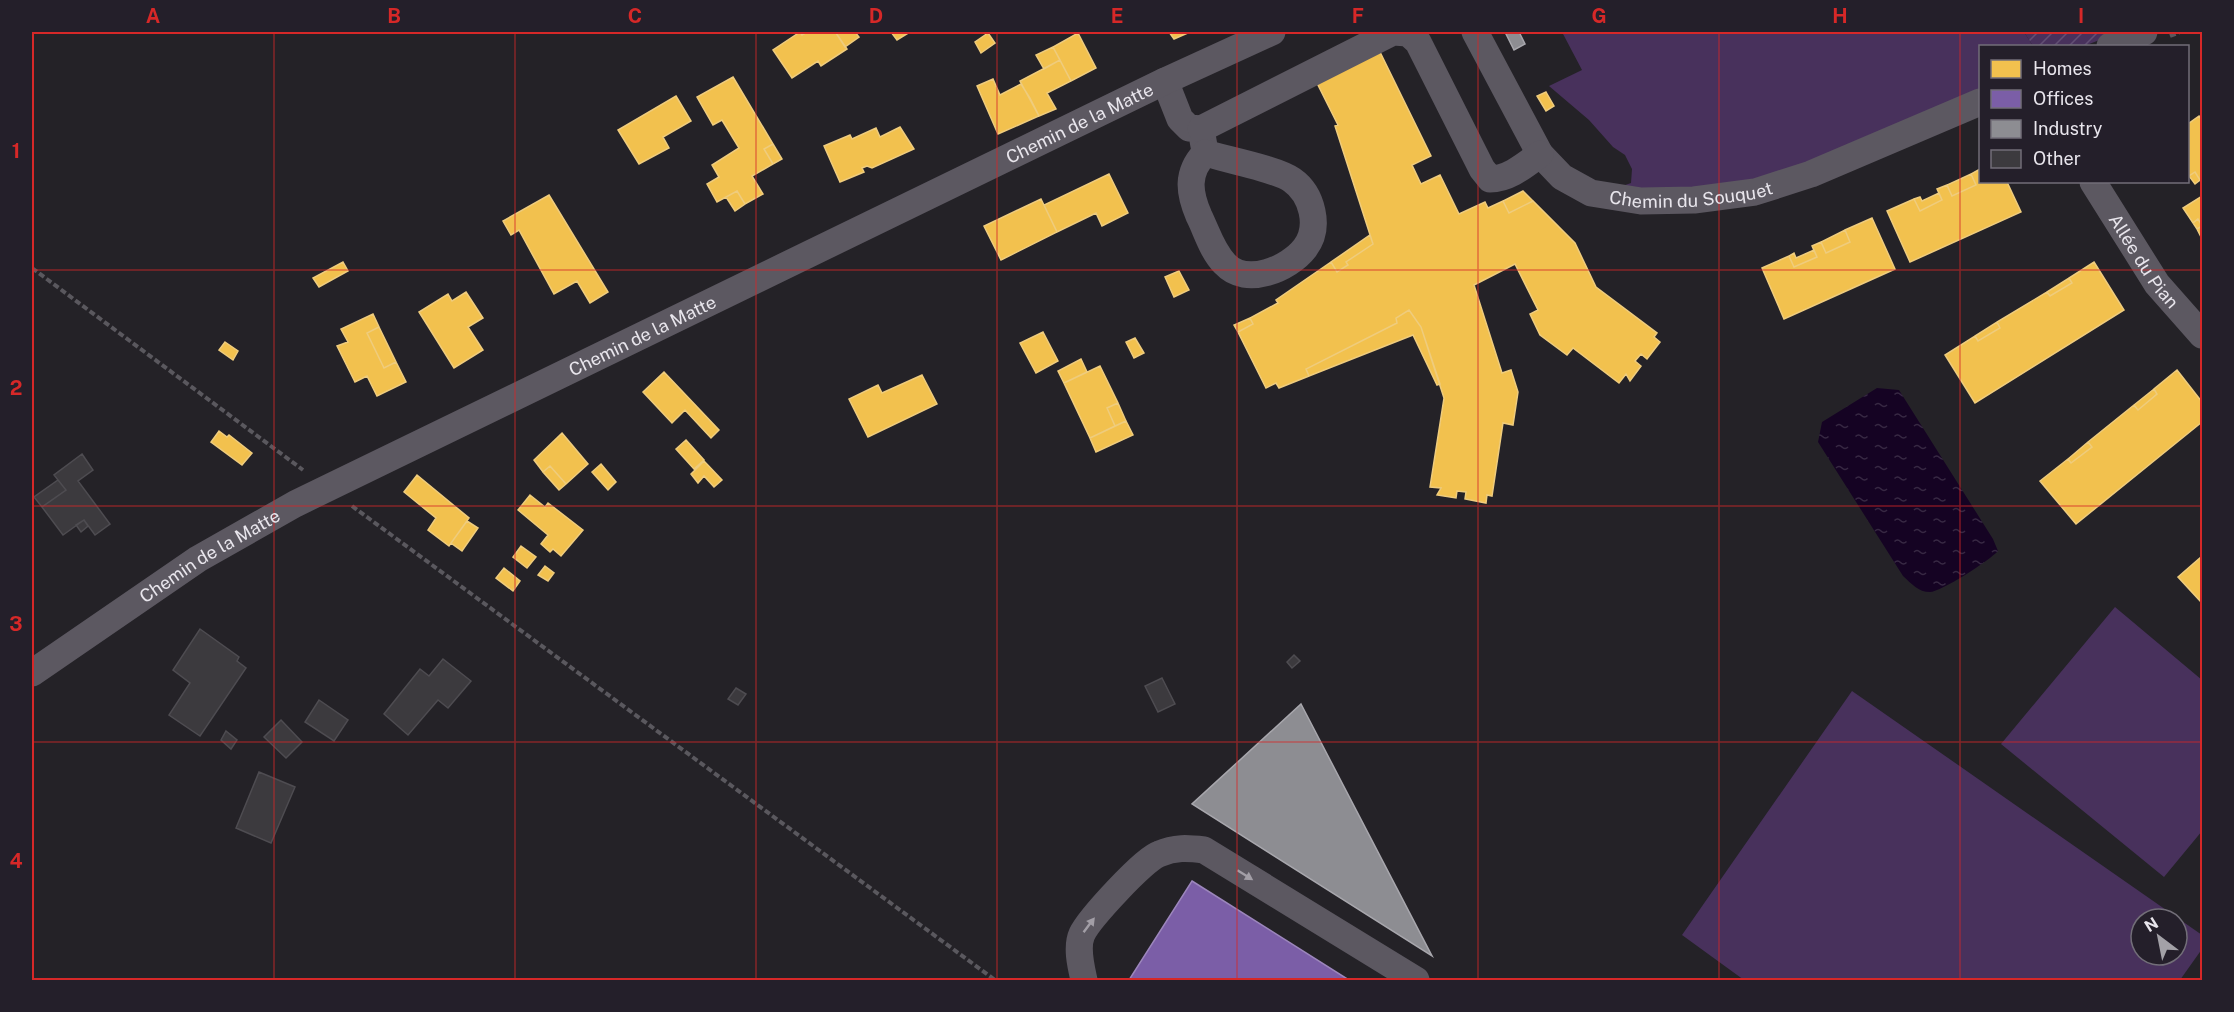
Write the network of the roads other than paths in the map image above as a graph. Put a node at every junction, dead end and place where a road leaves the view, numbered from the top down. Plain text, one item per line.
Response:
1 (1272, 32) edge
2 (1475, 32) edge
3 (2145, 32) edge
4 (2112, 45) edge
5 (1165, 81) junction
6 (1979, 102) edge
7 (1203, 141) junction
8 (1540, 154) junction
9 (2094, 183) edge
10 (2202, 335) edge
11 (32, 673) edge
12 (1084, 981) edge
13 (1416, 981) edge

1 - 5 street, Chemin de la Matte
2 - 8 street, Chemin du Souquet
3 - 4 street
5 - 7 street
5 - 11 street, Chemin de la Matte
6 - 8 street, Chemin du Souquet
7 - 7 street
7 - 8 street
9 - 10 street, Allée du Pian
12 -> 13 street

